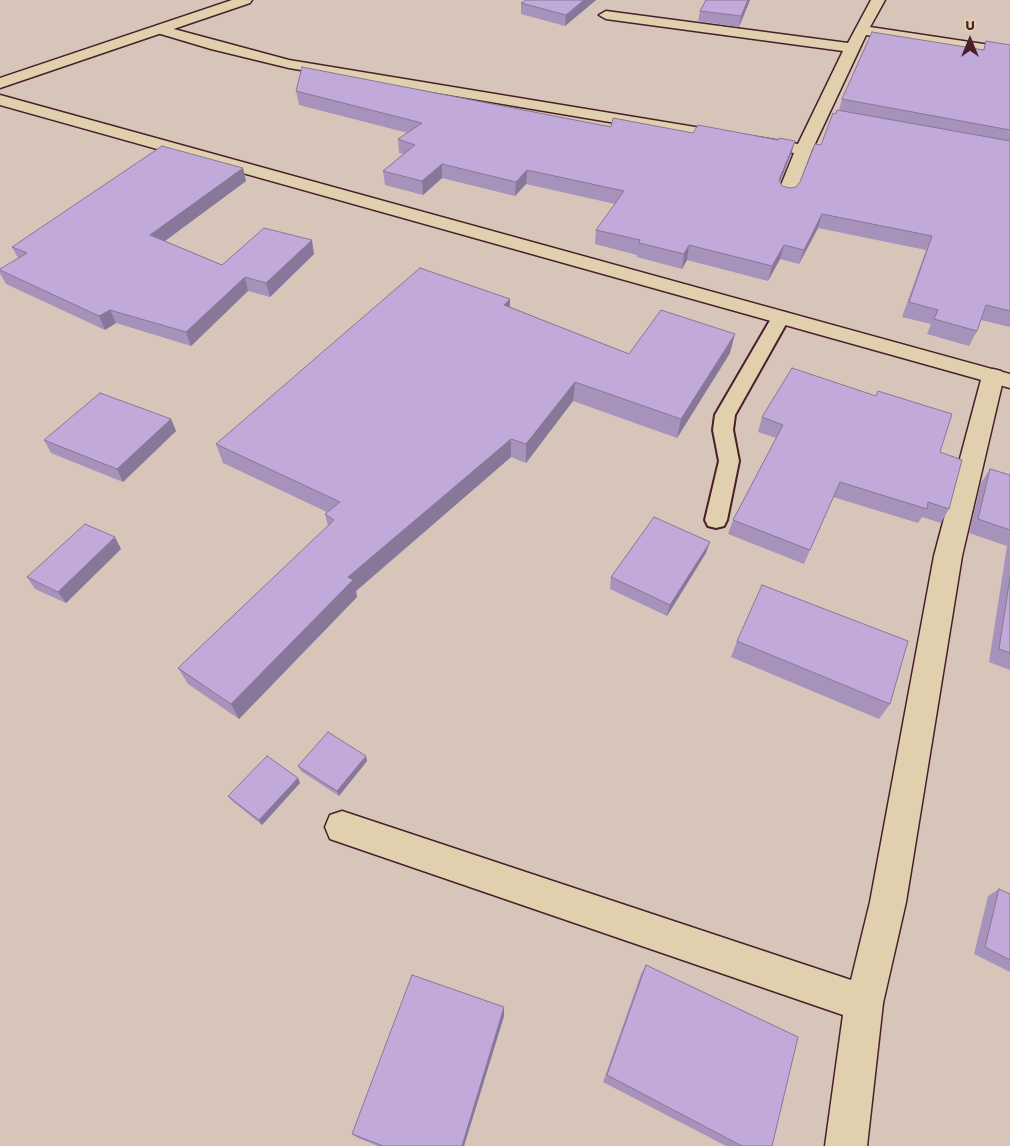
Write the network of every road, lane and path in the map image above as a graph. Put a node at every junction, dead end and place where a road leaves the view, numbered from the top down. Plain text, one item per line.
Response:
1 (246, 0) edge
2 (878, 0) edge
3 (606, 15) dead end
4 (159, 29) junction
5 (861, 30) junction
6 (852, 48) junction
7 (1010, 52) edge
8 (1, 95) edge
9 (804, 150) junction
10 (786, 195) edge
11 (781, 317) junction
12 (1002, 378) edge
13 (716, 520) dead end
14 (342, 828) dead end
15 (864, 1004) junction
16 (846, 1146) edge

1 - 4 street
2 - 5 street
3 - 6 street
4 - 8 street
4 - 9 street
5 - 6 street
5 - 7 street
6 - 9 street
8 - 11 street
9 - 10 street
11 - 12 street
11 - 13 lane
12 - 15 street
14 - 15 street
15 - 16 street

